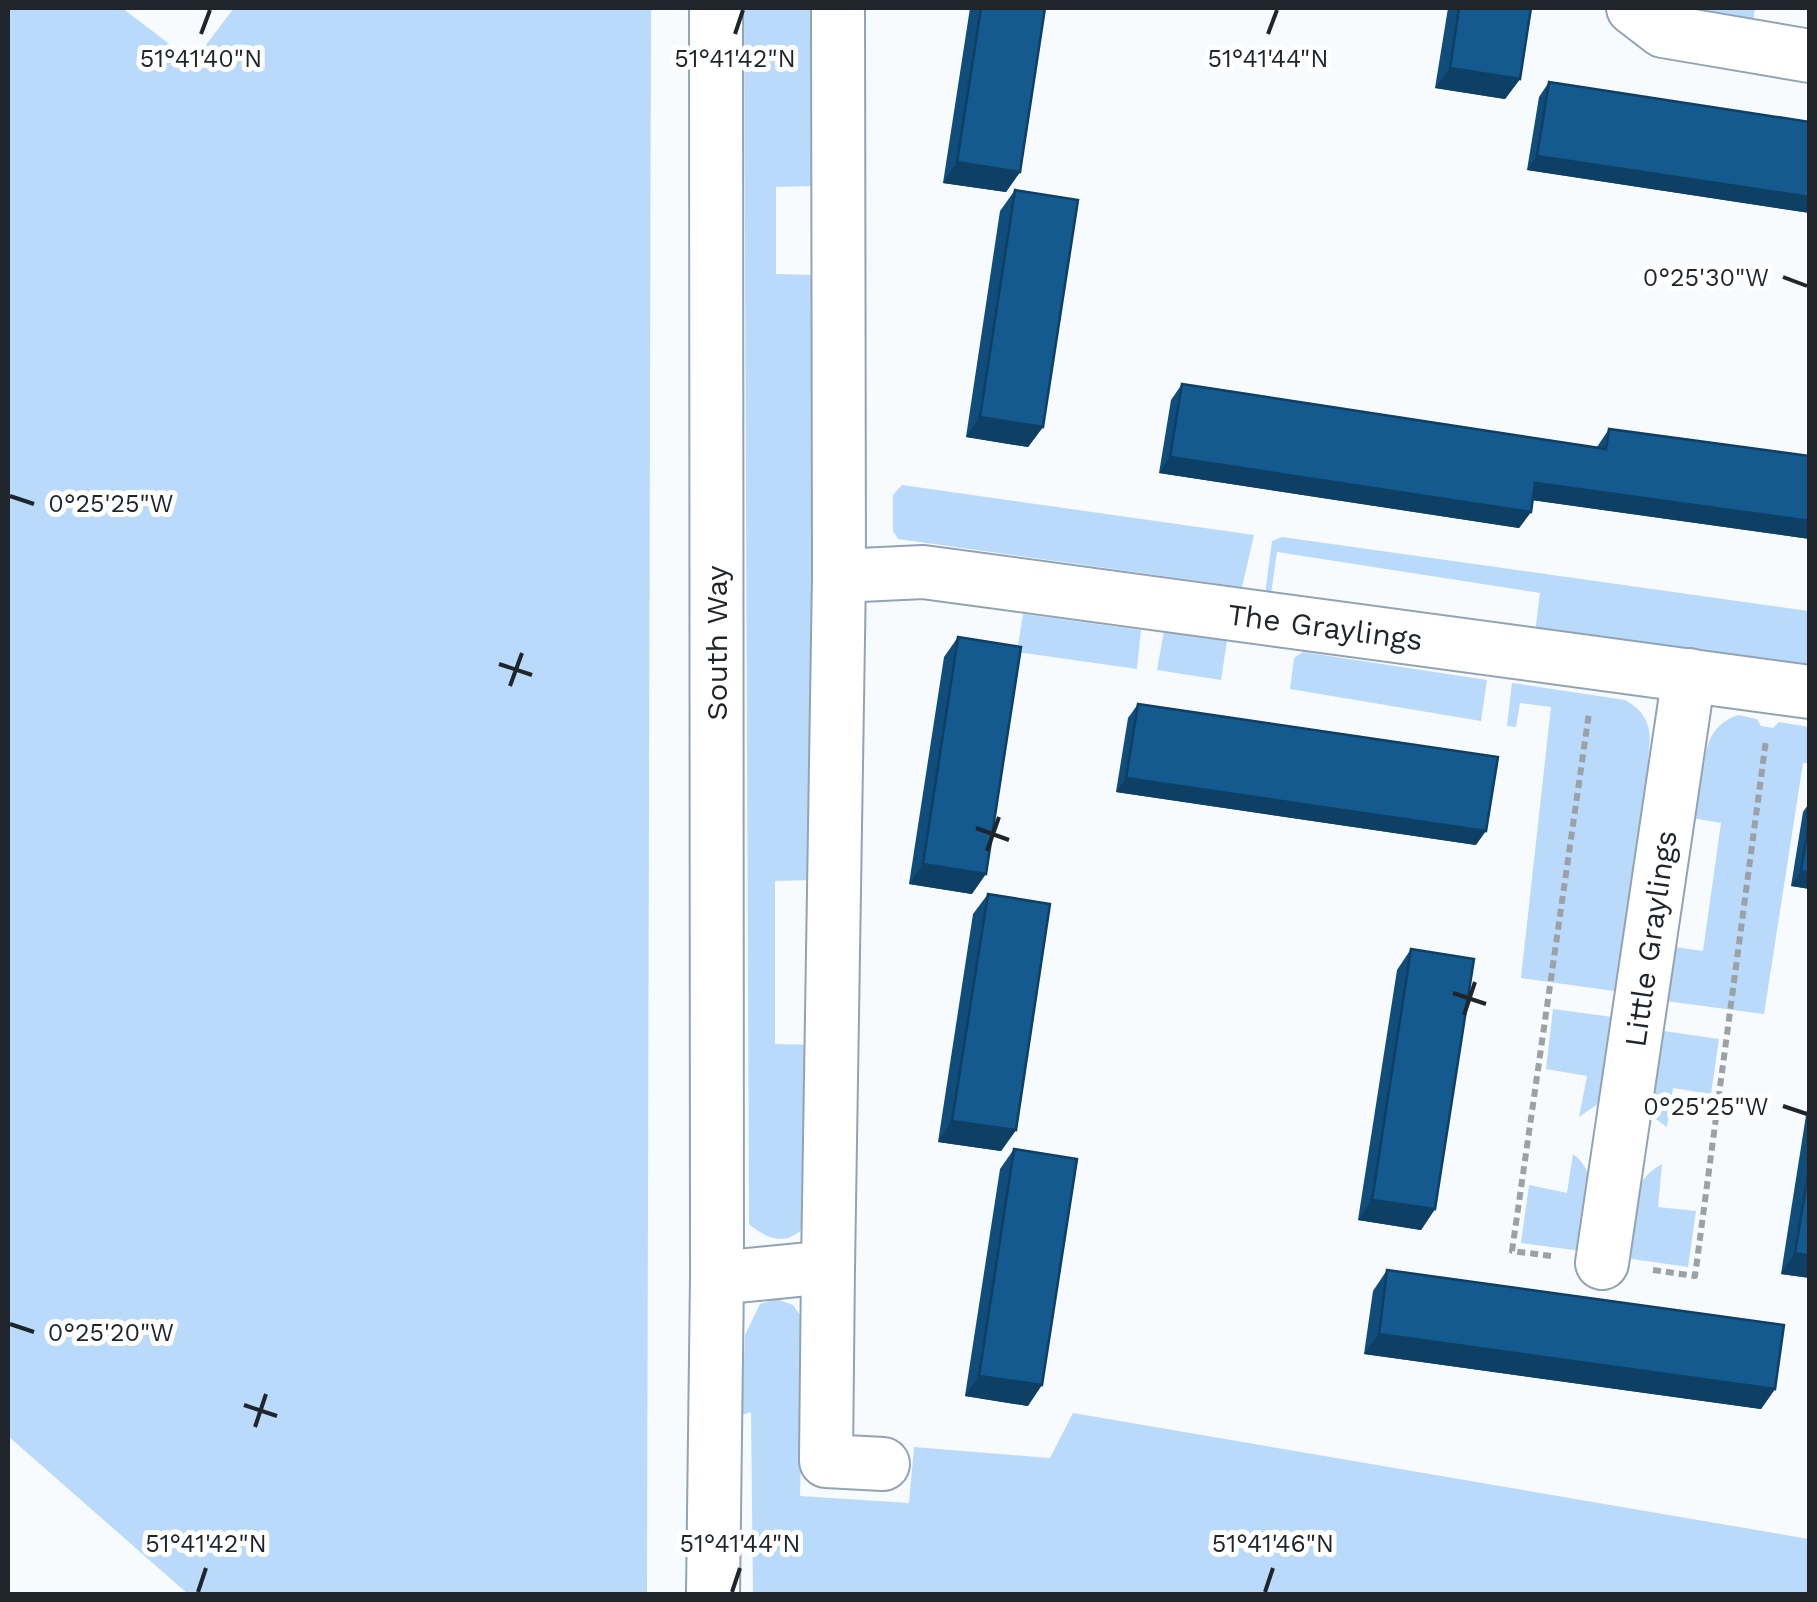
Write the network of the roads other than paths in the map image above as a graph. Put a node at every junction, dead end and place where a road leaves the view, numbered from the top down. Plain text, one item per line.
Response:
1 (716, 8) edge
2 (838, 8) edge
3 (1633, 8) edge
4 (1810, 56) edge
5 (839, 576) junction
6 (1689, 675) junction
7 (1810, 692) edge
8 (1602, 1263) dead end
9 (828, 1266) junction
10 (718, 1278) junction
11 (883, 1464) dead end
12 (713, 1594) edge

1 - 10 street, South Way
2 - 5 street
3 - 4 street
5 - 6 street, The Graylings
5 - 9 street
6 - 7 street, The Graylings
6 - 8 street, Little Graylings
9 - 10 street
9 - 11 street
10 - 12 street, South Way

